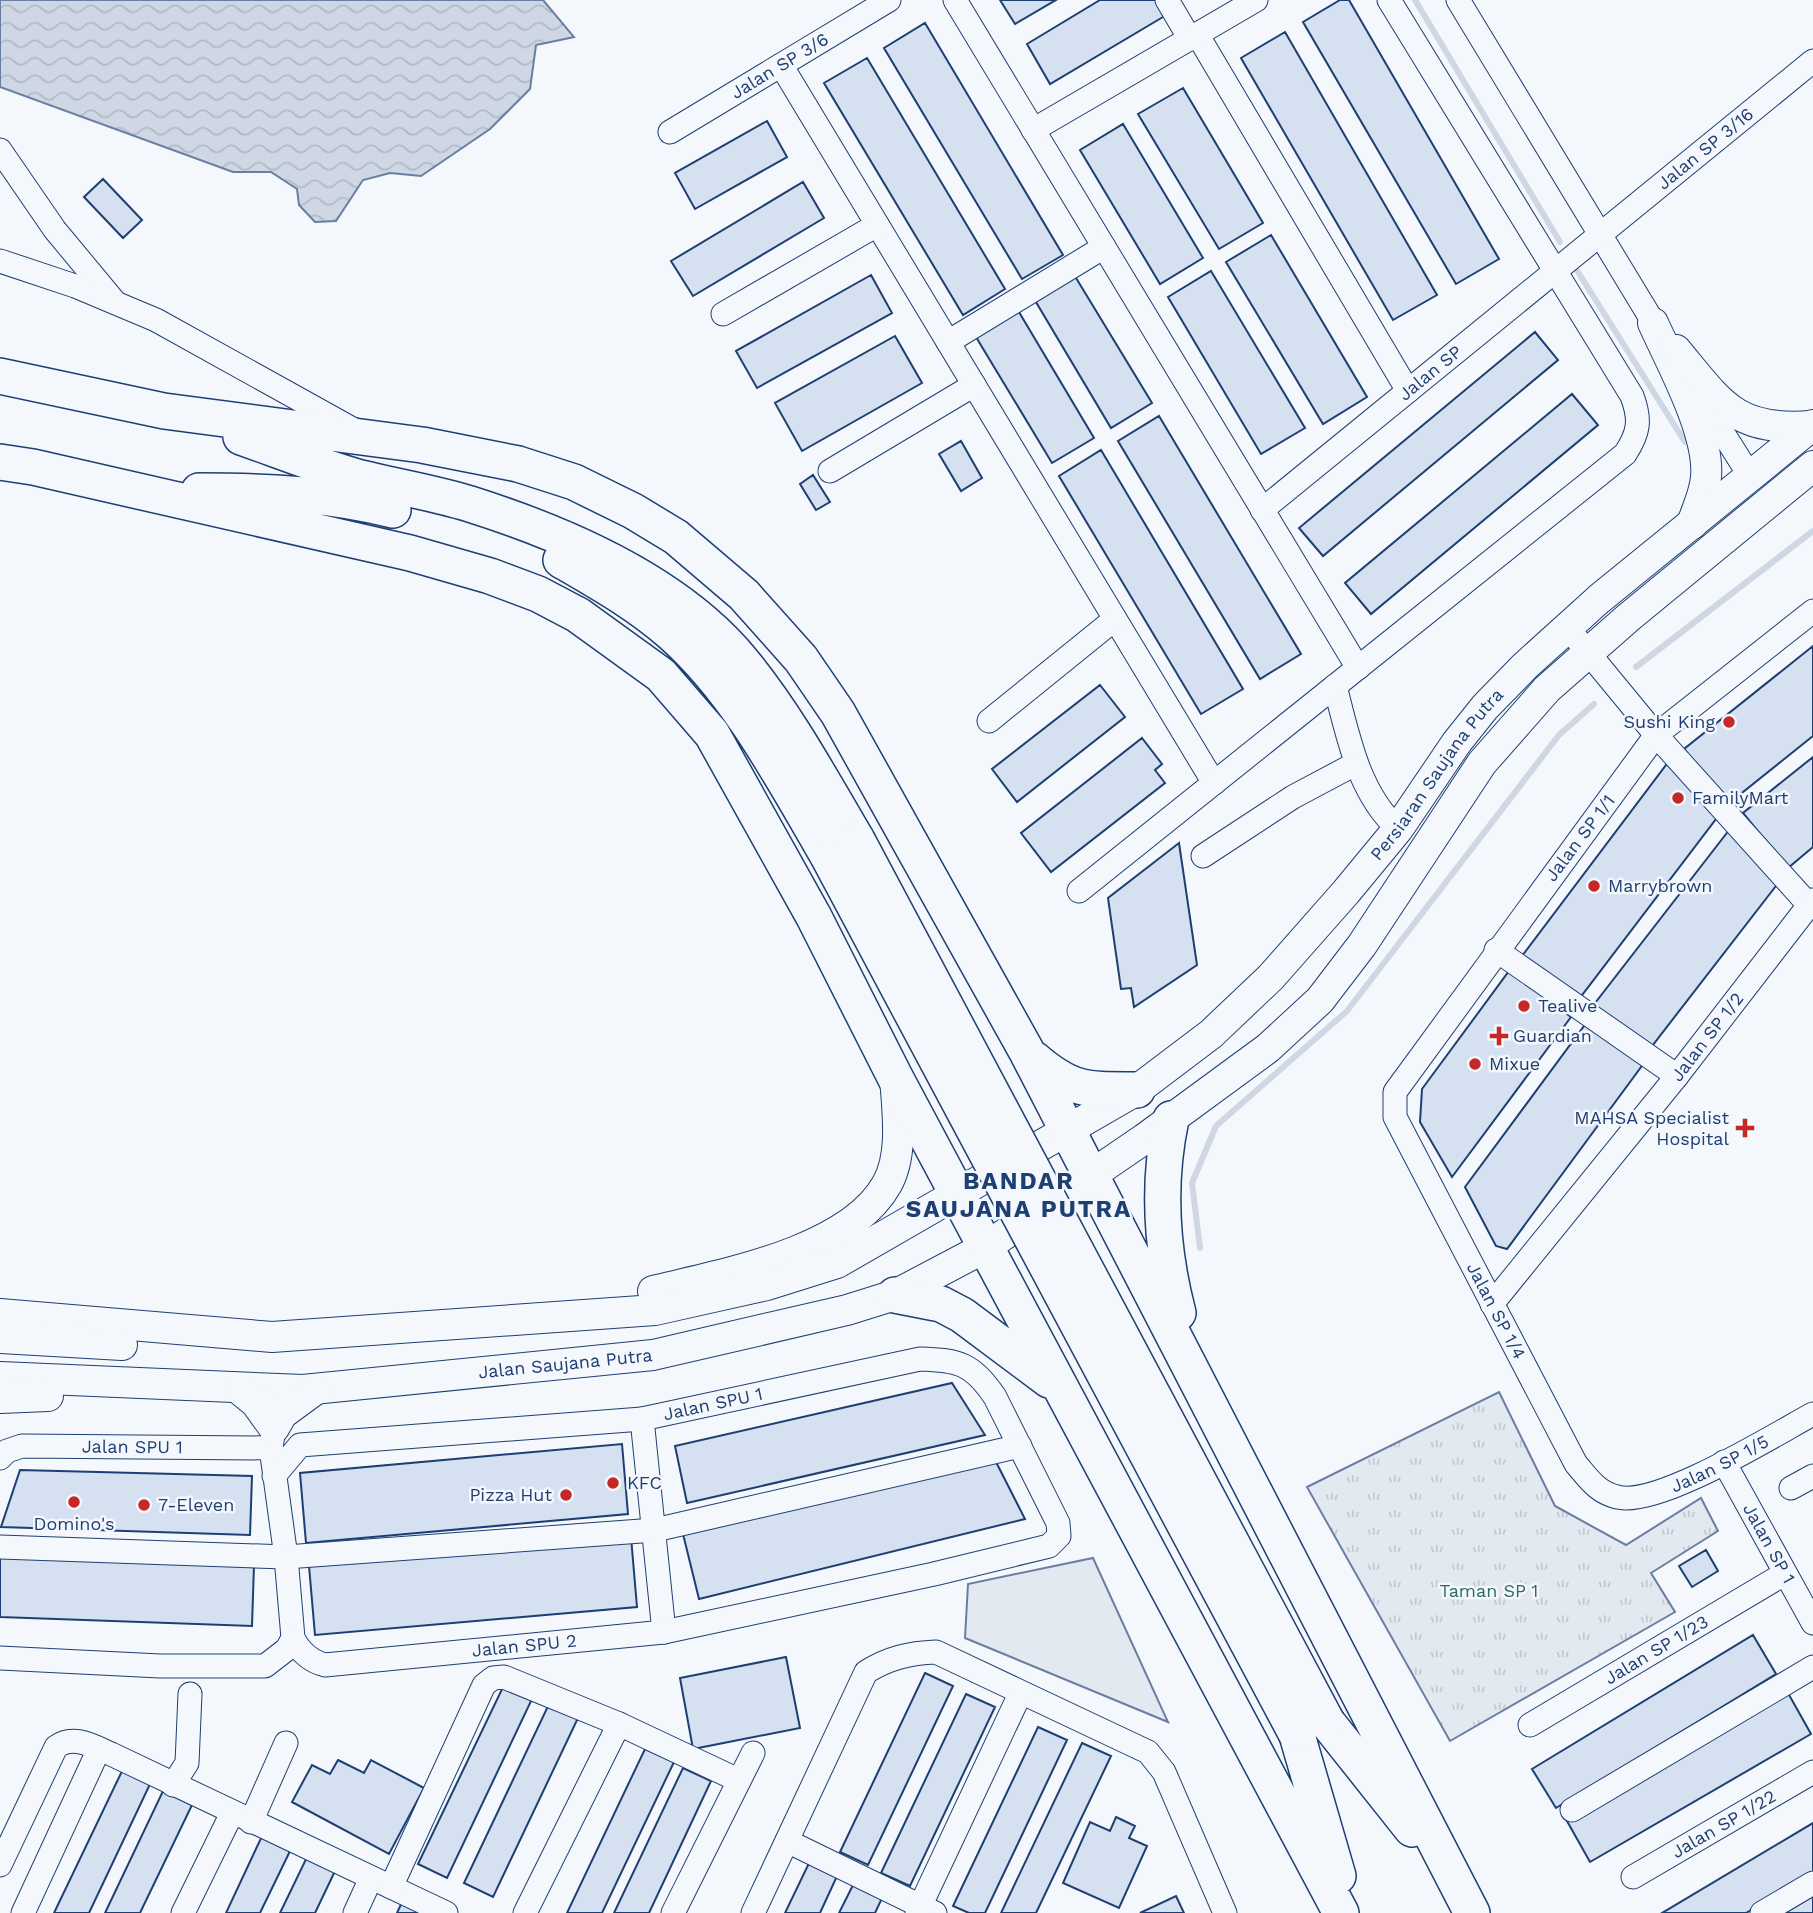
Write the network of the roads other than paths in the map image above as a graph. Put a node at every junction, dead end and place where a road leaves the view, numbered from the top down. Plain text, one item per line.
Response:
1 (890, 0) edge
2 (955, 0) edge
3 (1167, 0) edge
4 (1256, 0) edge
5 (1389, 0) edge
6 (1458, 0) edge
7 (1194, 36) junction
8 (1813, 61) edge
9 (781, 65) junction
10 (1033, 130) junction
11 (670, 132) dead end
12 (0, 150) edge
13 (877, 225) junction
14 (1599, 234) junction
15 (1104, 247) junction
16 (0, 261) edge
17 (1556, 270) junction
18 (117, 304) junction
19 (723, 314) dead end
20 (1653, 323) junction
21 (948, 342) junction
22 (0, 376) edge
23 (974, 385) junction
24 (1408, 391) junction
25 (164, 411) junction
26 (1812, 426) edge
27 (371, 439) junction
28 (0, 462) edge
29 (1813, 466) edge
30 (830, 471) dead end
31 (1750, 476) junction
32 (140, 491) junction
33 (1262, 510) junction
34 (1692, 524) junction
35 (1813, 611) edge
36 (1115, 619) junction
37 (1567, 627) junction
38 (1588, 652) junction
39 (1358, 668) junction
40 (1335, 686) junction
41 (989, 721) dead end
42 (1656, 735) junction
43 (1355, 764) junction
44 (1214, 783) junction
45 (1398, 829) junction
46 (842, 848) junction
47 (1203, 856) dead end
48 (1079, 891) dead end
49 (1810, 902) edge
50 (1496, 950) junction
51 (1027, 1052) junction
52 (1677, 1076) junction
53 (895, 1077) junction
54 (1137, 1090) junction
55 (1393, 1105) joint
56 (1171, 1119) junction
57 (1068, 1130) junction
58 (1091, 1175) junction
59 (958, 1193) junction
60 (986, 1247) junction
61 (895, 1295) junction
62 (1492, 1304) junction
63 (0, 1314) edge
64 (596, 1316) junction
65 (271, 1337) junction
66 (0, 1338) edge
67 (1192, 1367) junction
68 (0, 1377) edge
69 (227, 1389) junction
70 (316, 1389) junction
71 (1063, 1391) junction
72 (0, 1398) edge
73 (1813, 1414) edge
74 (642, 1419) junction
75 (273, 1436) junction
76 (300, 1445) junction
77 (1020, 1446) junction
78 (0, 1458) edge
79 (1724, 1462) junction
80 (275, 1476) junction
81 (1813, 1476) edge
82 (1791, 1488) dead end
83 (1619, 1498) joint
84 (655, 1530) junction
85 (1059, 1536) joint
86 (0, 1547) edge
87 (286, 1557) junction
88 (1784, 1574) junction
89 (1813, 1623) edge
90 (664, 1632) junction
91 (293, 1638) junction
92 (0, 1658) edge
93 (1813, 1667) edge
94 (190, 1694) dead end
95 (1020, 1694) junction
96 (619, 1724) junction
97 (1530, 1725) dead end
98 (1312, 1728) junction
99 (286, 1743) dead end
100 (99, 1749) junction
101 (752, 1753) dead end
102 (1813, 1772) edge
103 (738, 1780) junction
104 (173, 1785) junction
105 (1572, 1810) dead end
106 (242, 1817) junction
107 (787, 1841) junction
108 (0, 1865) edge
109 (1633, 1877) dead end
110 (1813, 1882) edge
111 (381, 1883) junction
112 (1466, 1902) edge
113 (924, 1911) edge
114 (23, 1913) edge
115 (183, 1913) edge
116 (355, 1913) edge
117 (446, 1913) edge
118 (526, 1913) edge
119 (673, 1913) edge
120 (753, 1913) edge
121 (1225, 1913) edge
122 (1341, 1913) edge
123 (1348, 1913) edge
124 (1762, 1913) edge

1 - 9 street, Jalan SP 3/6
2 - 10 street
3 - 7 street
4 - 7 street
5 - 17 street
6 - 14 street
7 - 10 street
7 - 24 street
8 - 14 street, Jalan SP 3/16
9 - 11 street, Jalan SP 3/6
9 - 13 street
10 - 15 street
12 - 18 street
13 - 19 street
13 - 21 street
14 - 17 street, Jalan SP
14 - 20 street
15 - 21 street
15 - 33 street
16 - 18 street
17 - 24 street, Jalan SP
17 - 39 street
18 - 27 street
20 - 26 main road
20 - 31 street
20 - 34 main road
21 - 23 street
22 - 25 highway
23 - 30 street
23 - 36 street
24 - 33 street, Jalan SP
25 - 27 highway
25 - 46 highway
26 - 31 main road, Persiaran Saujana Putra
27 - 51 highway
28 - 32 highway
29 - 38 main road, Persiaran Saujana Putra
31 - 34 main road, Persiaran Saujana Putra
32 - 46 highway
32 - 53 highway
33 - 39 street
34 - 37 main road, Persiaran Saujana Putra
35 - 42 street, Jalan SP 1/1
36 - 41 street
36 - 44 street
37 - 38 street
37 - 45 main road, Persiaran Saujana Putra
38 - 42 street
38 - 56 main road, Persiaran Saujana Putra
39 - 40 street
40 - 43 street
40 - 44 street
42 - 49 street
42 - 50 street, Jalan SP 1/1
43 - 45 street
43 - 47 street
44 - 48 street
45 - 54 main road, Persiaran Saujana Putra
46 - 98 highway, bridge
49 - 52 street, Jalan SP 1/2
50 - 52 street
50 - 55 street, Jalan SP 1/1
51 - 54 highway
51 - 57 highway
52 - 62 street, Jalan SP 1/2
53 - 59 highway
53 - 64 main road
54 - 57 main road, Persiaran Saujana Putra
55 - 62 street, Jalan SP 1/4
56 - 58 main road, Persiaran Saujana Putra
56 - 67 highway
57 - 58 highway
57 - 59 main road
58 - 60 main road, Jalan Saujana Putra
58 - 67 highway
59 - 60 highway
59 - 64 main road
60 - 61 main road, Jalan Saujana Putra
60 - 71 highway
61 - 70 main road, Jalan Saujana Putra
61 - 71 highway
62 - 83 street, Jalan SP 1/4
63 - 65 main road
64 - 65 main road
65 - 66 main road
67 - 112 highway
68 - 69 main road, Jalan Saujana Putra
69 - 70 main road, Jalan Saujana Putra
69 - 72 main road
69 - 75 main road
70 - 75 main road
71 - 122 highway
73 - 79 street, Jalan SP 1/5
74 - 76 street, Jalan SPU 1
74 - 77 street, Jalan SPU 1
74 - 84 street
75 - 76 street
75 - 78 street, Jalan SPU 1
75 - 80 street
76 - 80 street
77 - 84 street
77 - 85 street, Jalan SPU 1
79 - 83 street, Jalan SP 1/5
79 - 88 street, Jalan SP 1
80 - 87 street
81 - 82 street
84 - 87 street
84 - 90 street
85 - 90 street, Jalan SPU 2
86 - 87 street
87 - 91 street
88 - 89 street, Jalan SP 1
88 - 97 street, Jalan SP 1/23
90 - 91 street, Jalan SPU 2
91 - 92 street
93 - 105 street
94 - 104 street
95 - 107 street
95 - 113 street
95 - 121 street
96 - 103 street, Jalan SPU 2
96 - 111 street, Jalan SPU 2
96 - 118 street
98 - 112 highway
98 - 123 highway
99 - 106 street
100 - 104 street
100 - 108 street
100 - 114 street
101 - 103 street
102 - 109 street, Jalan SP 1/22
103 - 119 street
104 - 106 street
106 - 111 street
106 - 115 street
107 - 113 street
107 - 120 street
110 - 124 street
111 - 116 street
111 - 117 street

